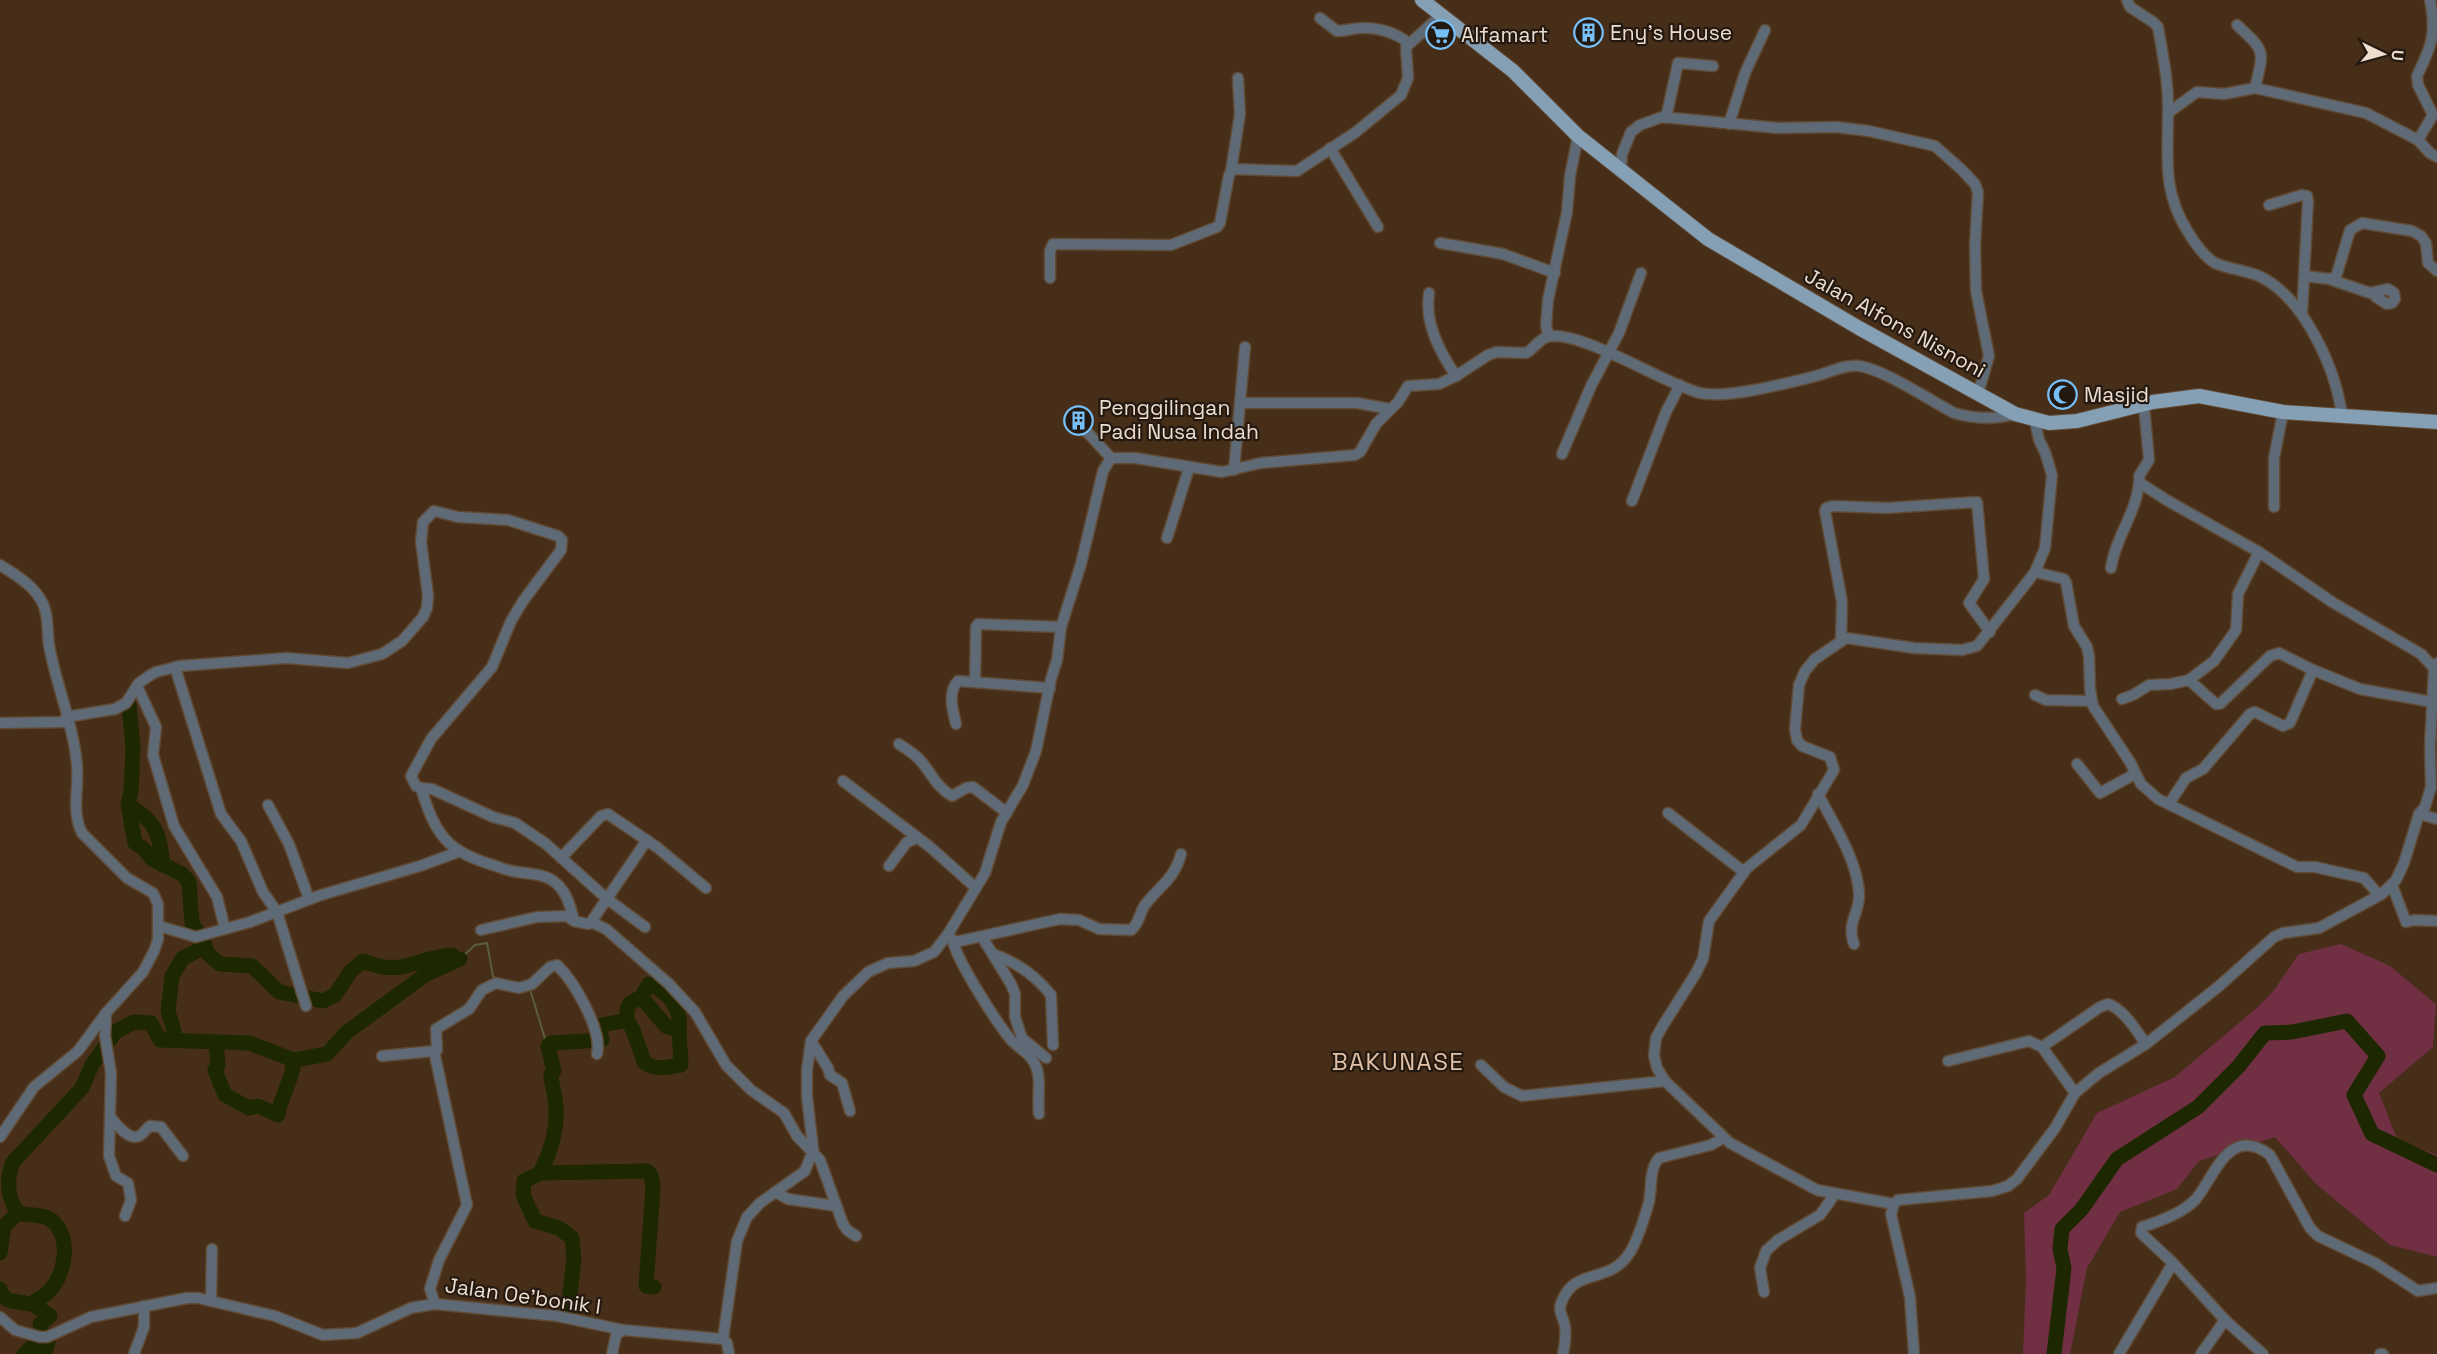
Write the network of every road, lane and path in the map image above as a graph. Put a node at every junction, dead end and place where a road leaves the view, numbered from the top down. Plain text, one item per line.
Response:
1 (1422, 0) edge
2 (2127, 0) edge
3 (2430, 0) edge
4 (1440, 16) junction
5 (1320, 18) dead end
6 (2237, 25) dead end
7 (1765, 30) dead end
8 (1408, 43) junction
9 (1713, 66) dead end
10 (1238, 78) dead end
11 (2255, 88) junction
12 (2168, 113) junction
13 (1666, 118) junction
14 (1729, 124) junction
15 (1578, 136) junction
16 (2418, 140) junction
17 (1330, 148) junction
18 (2437, 157) edge
19 (1621, 168) junction
20 (1231, 171) junction
21 (2269, 205) dead end
22 (1378, 227) dead end
23 (1440, 243) dead end
24 (2437, 271) edge
25 (1556, 273) junction
26 (1641, 273) dead end
27 (2305, 276) junction
28 (1050, 278) dead end
29 (2329, 279) junction
30 (2374, 292) dead end
31 (1430, 293) dead end
32 (2302, 314) junction
33 (1549, 336) junction
34 (1245, 347) dead end
35 (1608, 352) junction
36 (1456, 376) junction
37 (1680, 385) junction
38 (1978, 394) junction
39 (1240, 403) junction
40 (2144, 406) junction
41 (1390, 409) junction
42 (2283, 412) junction
43 (2015, 414) junction
44 (2342, 416) junction
45 (2035, 421) junction
46 (2437, 422) edge
47 (1079, 427) dead end
48 (1562, 454) dead end
49 (1111, 458) junction
50 (1189, 468) junction
51 (1234, 470) junction
52 (2139, 482) junction
53 (1632, 501) dead end
54 (2274, 507) dead end
55 (1167, 538) dead end
56 (2259, 552) junction
57 (0, 564) edge
58 (2111, 568) dead end
59 (2035, 572) junction
60 (1061, 627) junction
61 (1990, 632) junction
62 (1840, 640) junction
63 (2436, 665) edge
64 (175, 668) junction
65 (2313, 670) junction
66 (2189, 680) junction
67 (975, 681) junction
68 (137, 686) junction
69 (1050, 688) junction
70 (2035, 695) dead end
71 (2122, 699) dead end
72 (2092, 701) junction
73 (2432, 702) junction
74 (67, 720) junction
75 (0, 723) edge
76 (956, 724) dead end
77 (899, 744) dead end
78 (2434, 760) edge
79 (2077, 764) dead end
80 (2135, 774) junction
81 (843, 781) dead end
82 (422, 788) junction
83 (1818, 794) junction
84 (2169, 804) junction
85 (268, 805) dead end
86 (1007, 813) junction
87 (1668, 813) dead end
88 (2419, 814) junction
89 (2437, 819) edge
90 (918, 838) junction
91 (647, 840) junction
92 (458, 852) junction
93 (1180, 854) dead end
94 (561, 858) junction
95 (889, 866) dead end
96 (1744, 872) junction
97 (2392, 885) junction
98 (706, 888) dead end
99 (975, 888) junction
100 (2379, 895) junction
101 (606, 898) junction
102 (309, 899) junction
103 (277, 912) junction
104 (574, 921) junction
105 (2437, 921) edge
106 (591, 922) junction
107 (159, 926) junction
108 (645, 927) dead end
109 (225, 929) junction
110 (481, 930) dead end
111 (982, 937) junction
112 (950, 938) junction
113 (1854, 944) dead end
114 (993, 954) junction
115 (306, 1006) dead end
116 (106, 1013) junction
117 (811, 1041) junction
118 (2146, 1044) junction
119 (1053, 1045) dead end
120 (2042, 1047) junction
121 (434, 1051) junction
122 (597, 1054) dead end
123 (382, 1056) dead end
124 (1046, 1058) dead end
125 (1948, 1061) dead end
126 (1481, 1065) dead end
127 (1665, 1081) junction
128 (2074, 1094) junction
129 (850, 1111) dead end
130 (1039, 1114) dead end
131 (110, 1116) junction
132 (0, 1137) edge
133 (1723, 1138) junction
134 (183, 1156) dead end
135 (814, 1156) junction
136 (775, 1192) junction
137 (1835, 1194) junction
138 (1894, 1204) junction
139 (836, 1206) junction
140 (125, 1216) dead end
141 (856, 1236) dead end
142 (212, 1249) dead end
143 (2173, 1263) junction
144 (2437, 1288) edge
145 (1764, 1292) dead end
146 (211, 1301) junction
147 (435, 1304) junction
148 (144, 1306) junction
149 (0, 1317) edge
150 (2225, 1320) junction
151 (622, 1330) junction
152 (723, 1339) junction
153 (134, 1354) edge
154 (612, 1354) edge
155 (729, 1354) edge
156 (1563, 1354) edge
157 (1914, 1354) edge
158 (2119, 1354) edge
159 (2201, 1354) edge
160 (2263, 1354) edge

1 - 4 main road, Jalan Alfons Nisnoni
2 - 12 street
3 - 16 street
4 - 8 street
4 - 15 main road, Jalan Alfons Nisnoni
5 - 8 street
6 - 11 street
7 - 14 street
8 - 17 street
9 - 13 street
10 - 20 street
11 - 12 street
11 - 16 street
12 - 32 street
13 - 14 street
13 - 19 street
14 - 38 street
15 - 19 main road, Jalan Alfons Nisnoni
15 - 25 street
16 - 18 street
17 - 20 street
17 - 22 street
19 - 38 main road, Jalan Alfons Nisnoni
20 - 28 street
21 - 27 street
23 - 25 street
24 - 29 street
25 - 33 street
26 - 35 street
27 - 29 street
27 - 32 street
29 - 30 street
31 - 36 street
32 - 44 street
33 - 35 street
33 - 36 street
34 - 39 street
35 - 37 street
35 - 48 street
36 - 41 street
37 - 43 street
37 - 53 street
38 - 43 main road, Jalan Alfons Nisnoni
39 - 41 street
39 - 51 street
40 - 42 main road, Jalan Alfons Nisnoni
40 - 45 main road, Jalan Alfons Nisnoni
40 - 52 street
41 - 51 street
42 - 44 main road, Jalan Alfons Nisnoni
42 - 54 street
43 - 45 main road, Jalan Alfons Nisnoni
44 - 46 main road, Jalan Alfons Nisnoni
45 - 59 street
47 - 49 street
49 - 50 street
49 - 60 street
50 - 51 street
50 - 55 street
52 - 56 street
52 - 58 street
56 - 63 street
56 - 66 street
57 - 74 street
59 - 61 street
59 - 72 street
60 - 67 street
60 - 69 street
61 - 62 street
61 - 62 street
62 - 83 street
63 - 73 street
64 - 68 street
64 - 82 street
64 - 103 street
65 - 66 street
65 - 73 street
65 - 84 street
66 - 71 street
67 - 69 street
67 - 76 street
68 - 74 street
68 - 109 street
69 - 86 street
70 - 72 street
72 - 80 street
73 - 78 street
74 - 75 street
74 - 107 street
77 - 86 street
78 - 88 street
79 - 80 street
80 - 84 street
81 - 90 street
82 - 92 street
82 - 94 street
83 - 96 street
83 - 113 street
84 - 100 street
85 - 102 street
86 - 99 street
87 - 96 street
88 - 89 street
88 - 97 street
90 - 95 street
90 - 99 street
91 - 94 street
91 - 98 street
91 - 101 street
92 - 102 street
92 - 104 street
93 - 111 street
94 - 101 street
96 - 127 street
97 - 100 street
97 - 105 street
99 - 112 street
100 - 118 street
101 - 106 street
101 - 108 street
102 - 103 street
103 - 109 street
103 - 115 street
104 - 106 street
104 - 110 street
106 - 135 street
107 - 109 street
107 - 116 street
111 - 112 street
111 - 114 street
112 - 117 street
112 - 130 street
114 - 119 street
114 - 124 street
116 - 131 street
116 - 132 street
117 - 129 street
117 - 135 street
118 - 120 street
118 - 128 street
120 - 125 street
120 - 128 street
121 - 122 street
121 - 123 street
121 - 147 street
126 - 127 street
127 - 133 street
128 - 138 street
131 - 134 street
131 - 140 street
133 - 137 street
133 - 156 street
135 - 136 street
135 - 139 street
136 - 139 street
136 - 152 street
137 - 138 street
137 - 145 street
138 - 157 street
139 - 141 street
142 - 146 street
143 - 144 street
143 - 150 street
143 - 158 street
146 - 147 street, Jalan Oe'bonik I
146 - 148 street, Jalan Oe'bonik I
147 - 151 street, Jalan Oe'bonik I
148 - 149 street, Jalan Oe'bonik I
148 - 153 street
150 - 159 street
150 - 160 street
151 - 152 street, Jalan Oe'bonik I
151 - 154 street
152 - 155 street

